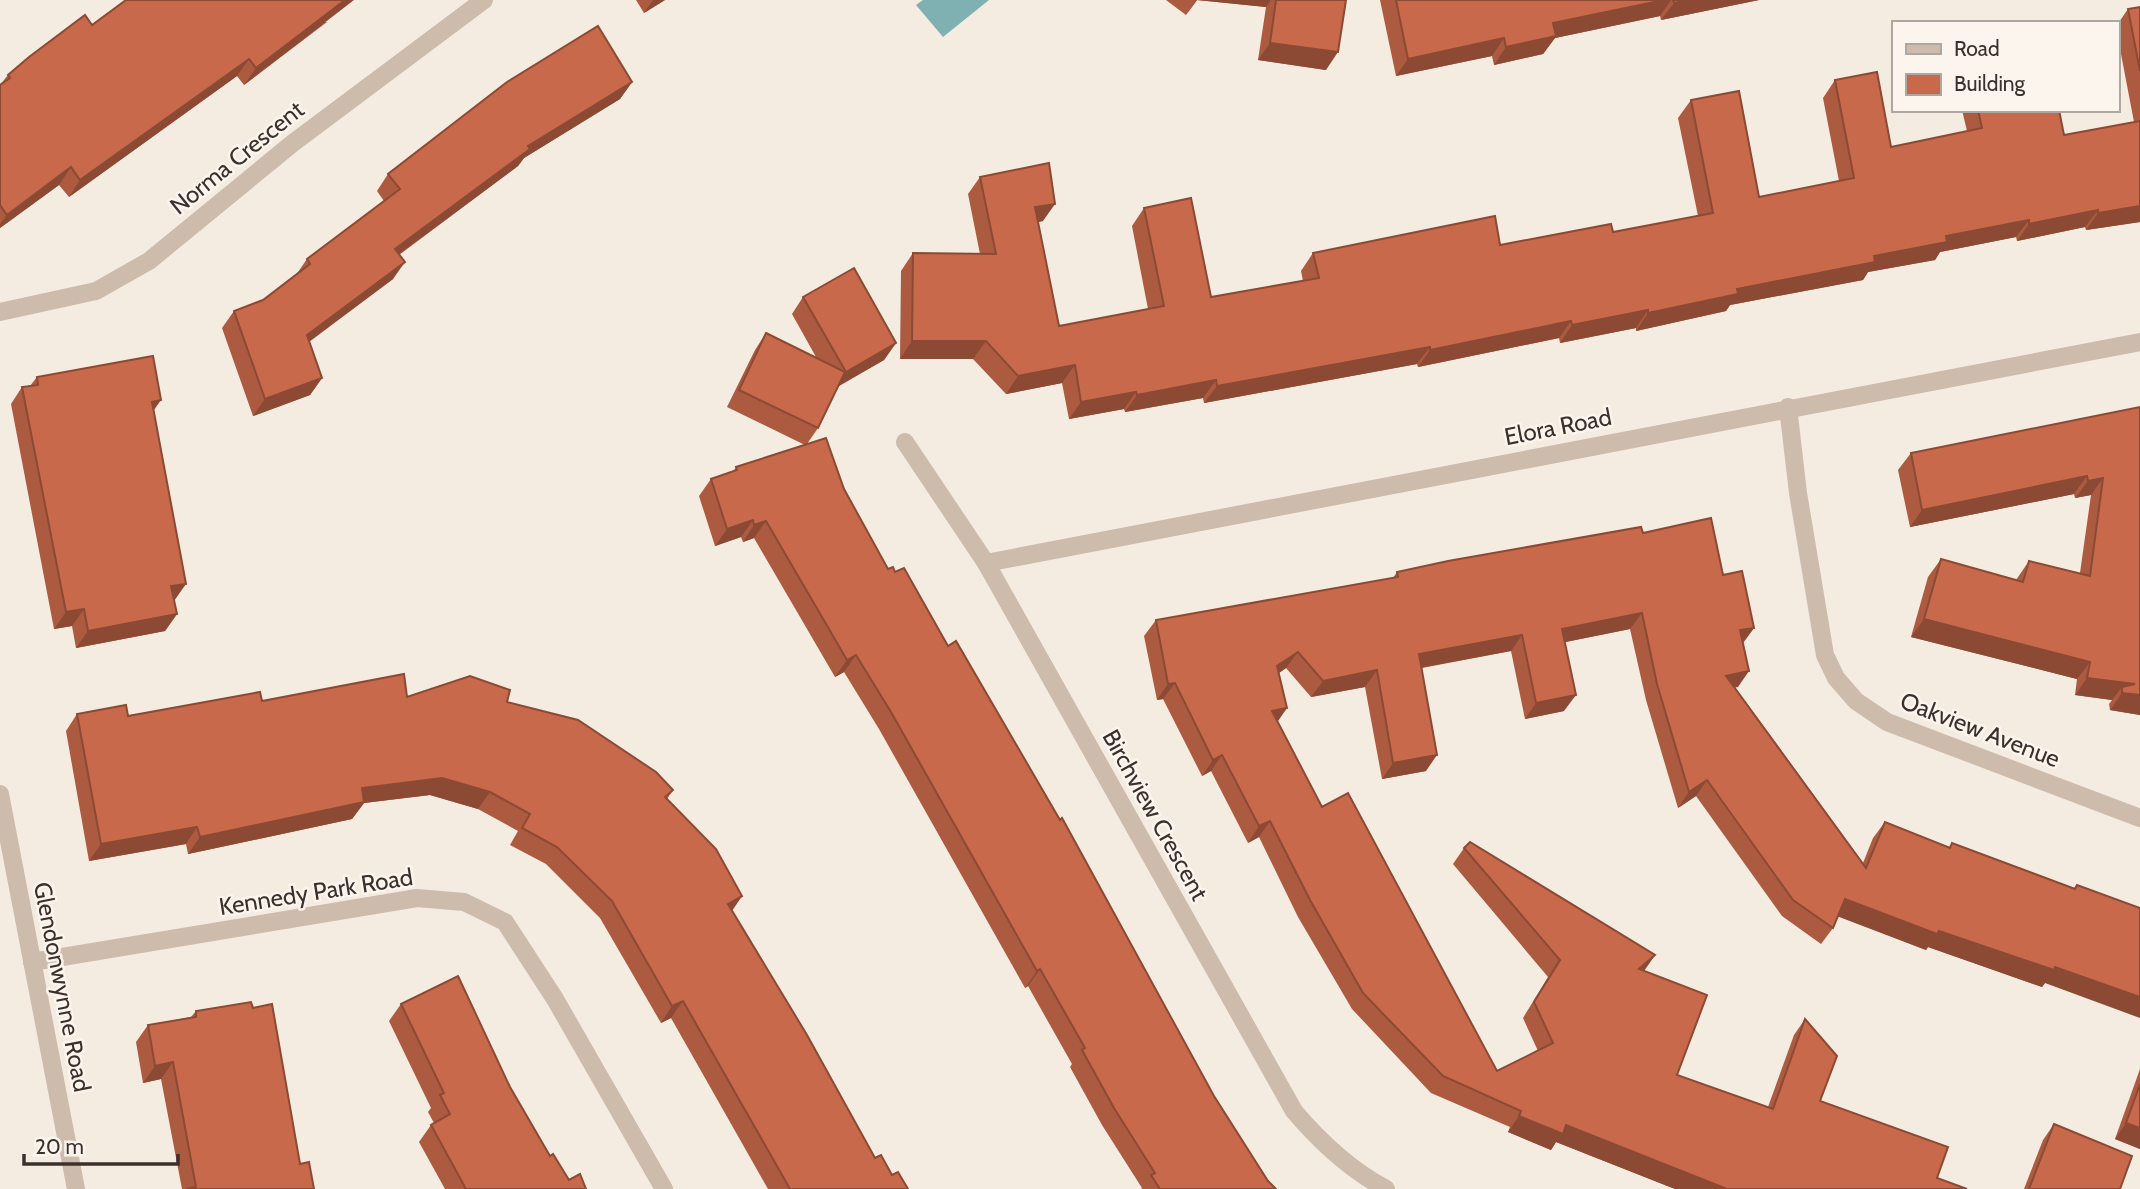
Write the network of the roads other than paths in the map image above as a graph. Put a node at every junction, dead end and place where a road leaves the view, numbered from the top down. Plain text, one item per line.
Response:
1 (484, 0) edge
2 (0, 312) edge
3 (2140, 342) edge
4 (1788, 407) junction
5 (905, 442) dead end
6 (986, 563) junction
7 (0, 794) edge
8 (2140, 818) edge
9 (32, 962) junction
10 (76, 1189) edge
11 (664, 1189) edge
12 (1386, 1189) edge

1 - 2 street, Norma Crescent
3 - 4 street, Elora Road
4 - 6 street, Elora Road
4 - 8 street, Oakview Avenue
5 - 6 street, Birchview Crescent
6 - 12 street, Birchview Crescent
7 - 9 street, Glendonwynne Road
9 - 10 street, Glendonwynne Road
9 - 11 street, Kennedy Park Road

